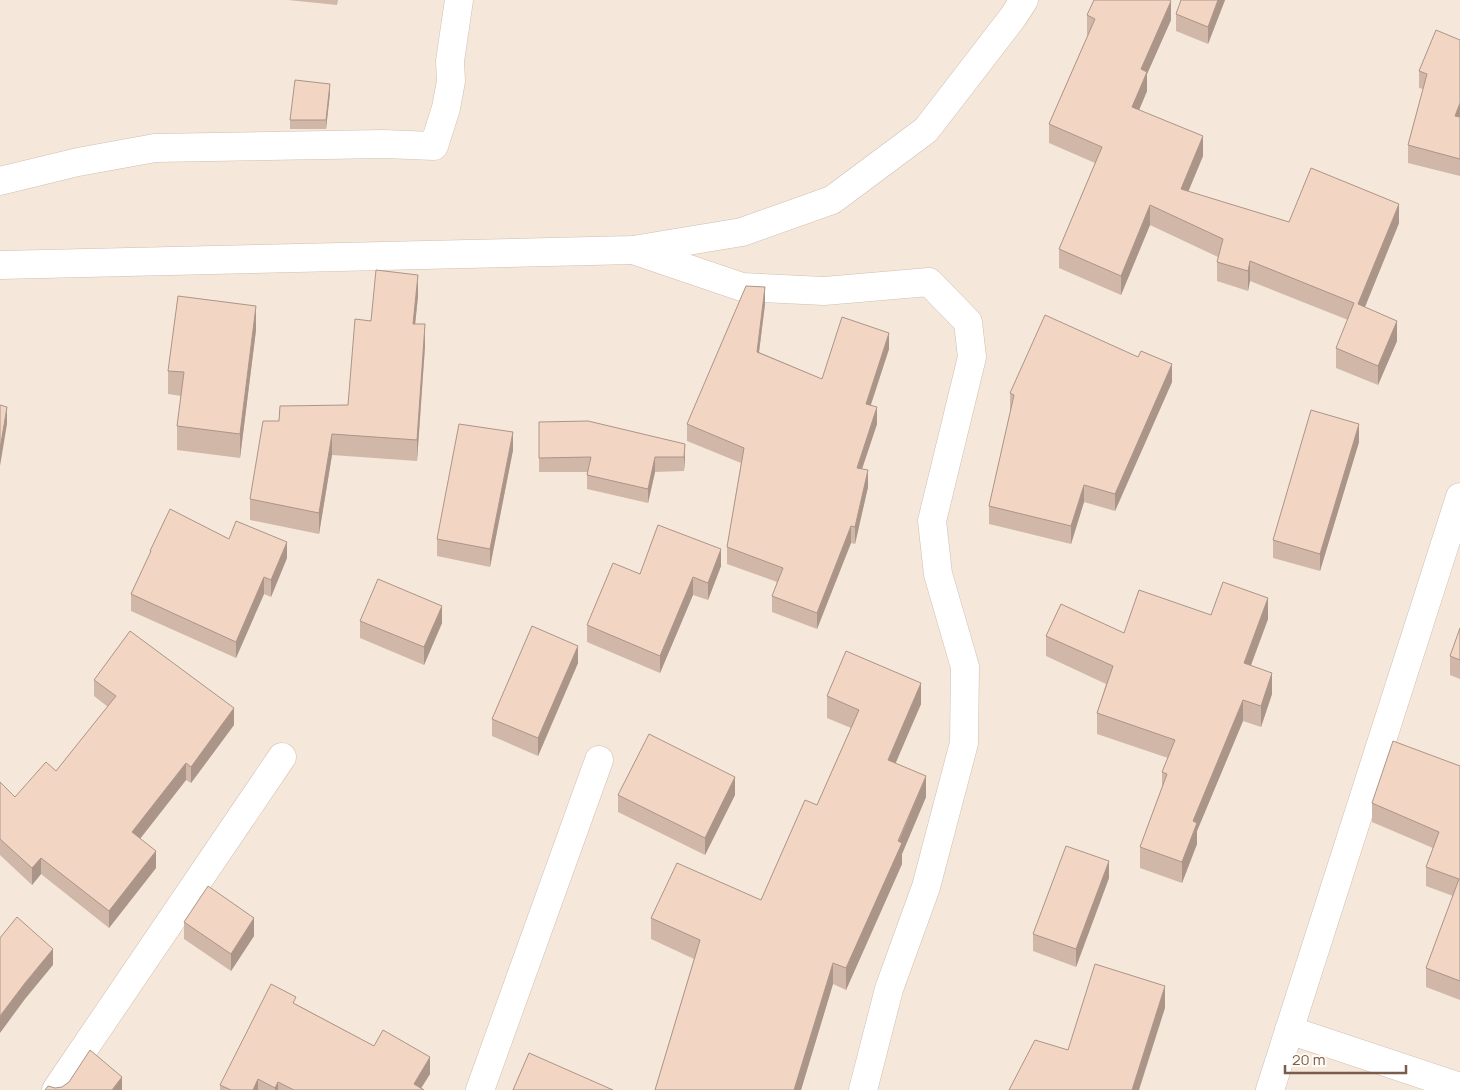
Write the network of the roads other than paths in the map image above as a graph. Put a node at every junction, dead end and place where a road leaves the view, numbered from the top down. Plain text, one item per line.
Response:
1 (459, 0) edge
2 (1024, 0) edge
3 (0, 182) edge
4 (633, 250) junction
5 (0, 265) edge
6 (1460, 498) edge
7 (282, 757) dead end
8 (599, 760) dead end
9 (1289, 1030) junction
10 (1460, 1086) edge
11 (56, 1090) edge
12 (480, 1090) edge
13 (863, 1090) edge
14 (1270, 1090) edge

1 - 3 street
2 - 4 street
4 - 5 street
4 - 13 street
6 - 9 street
7 - 11 street
8 - 12 street
9 - 10 street
9 - 14 street

